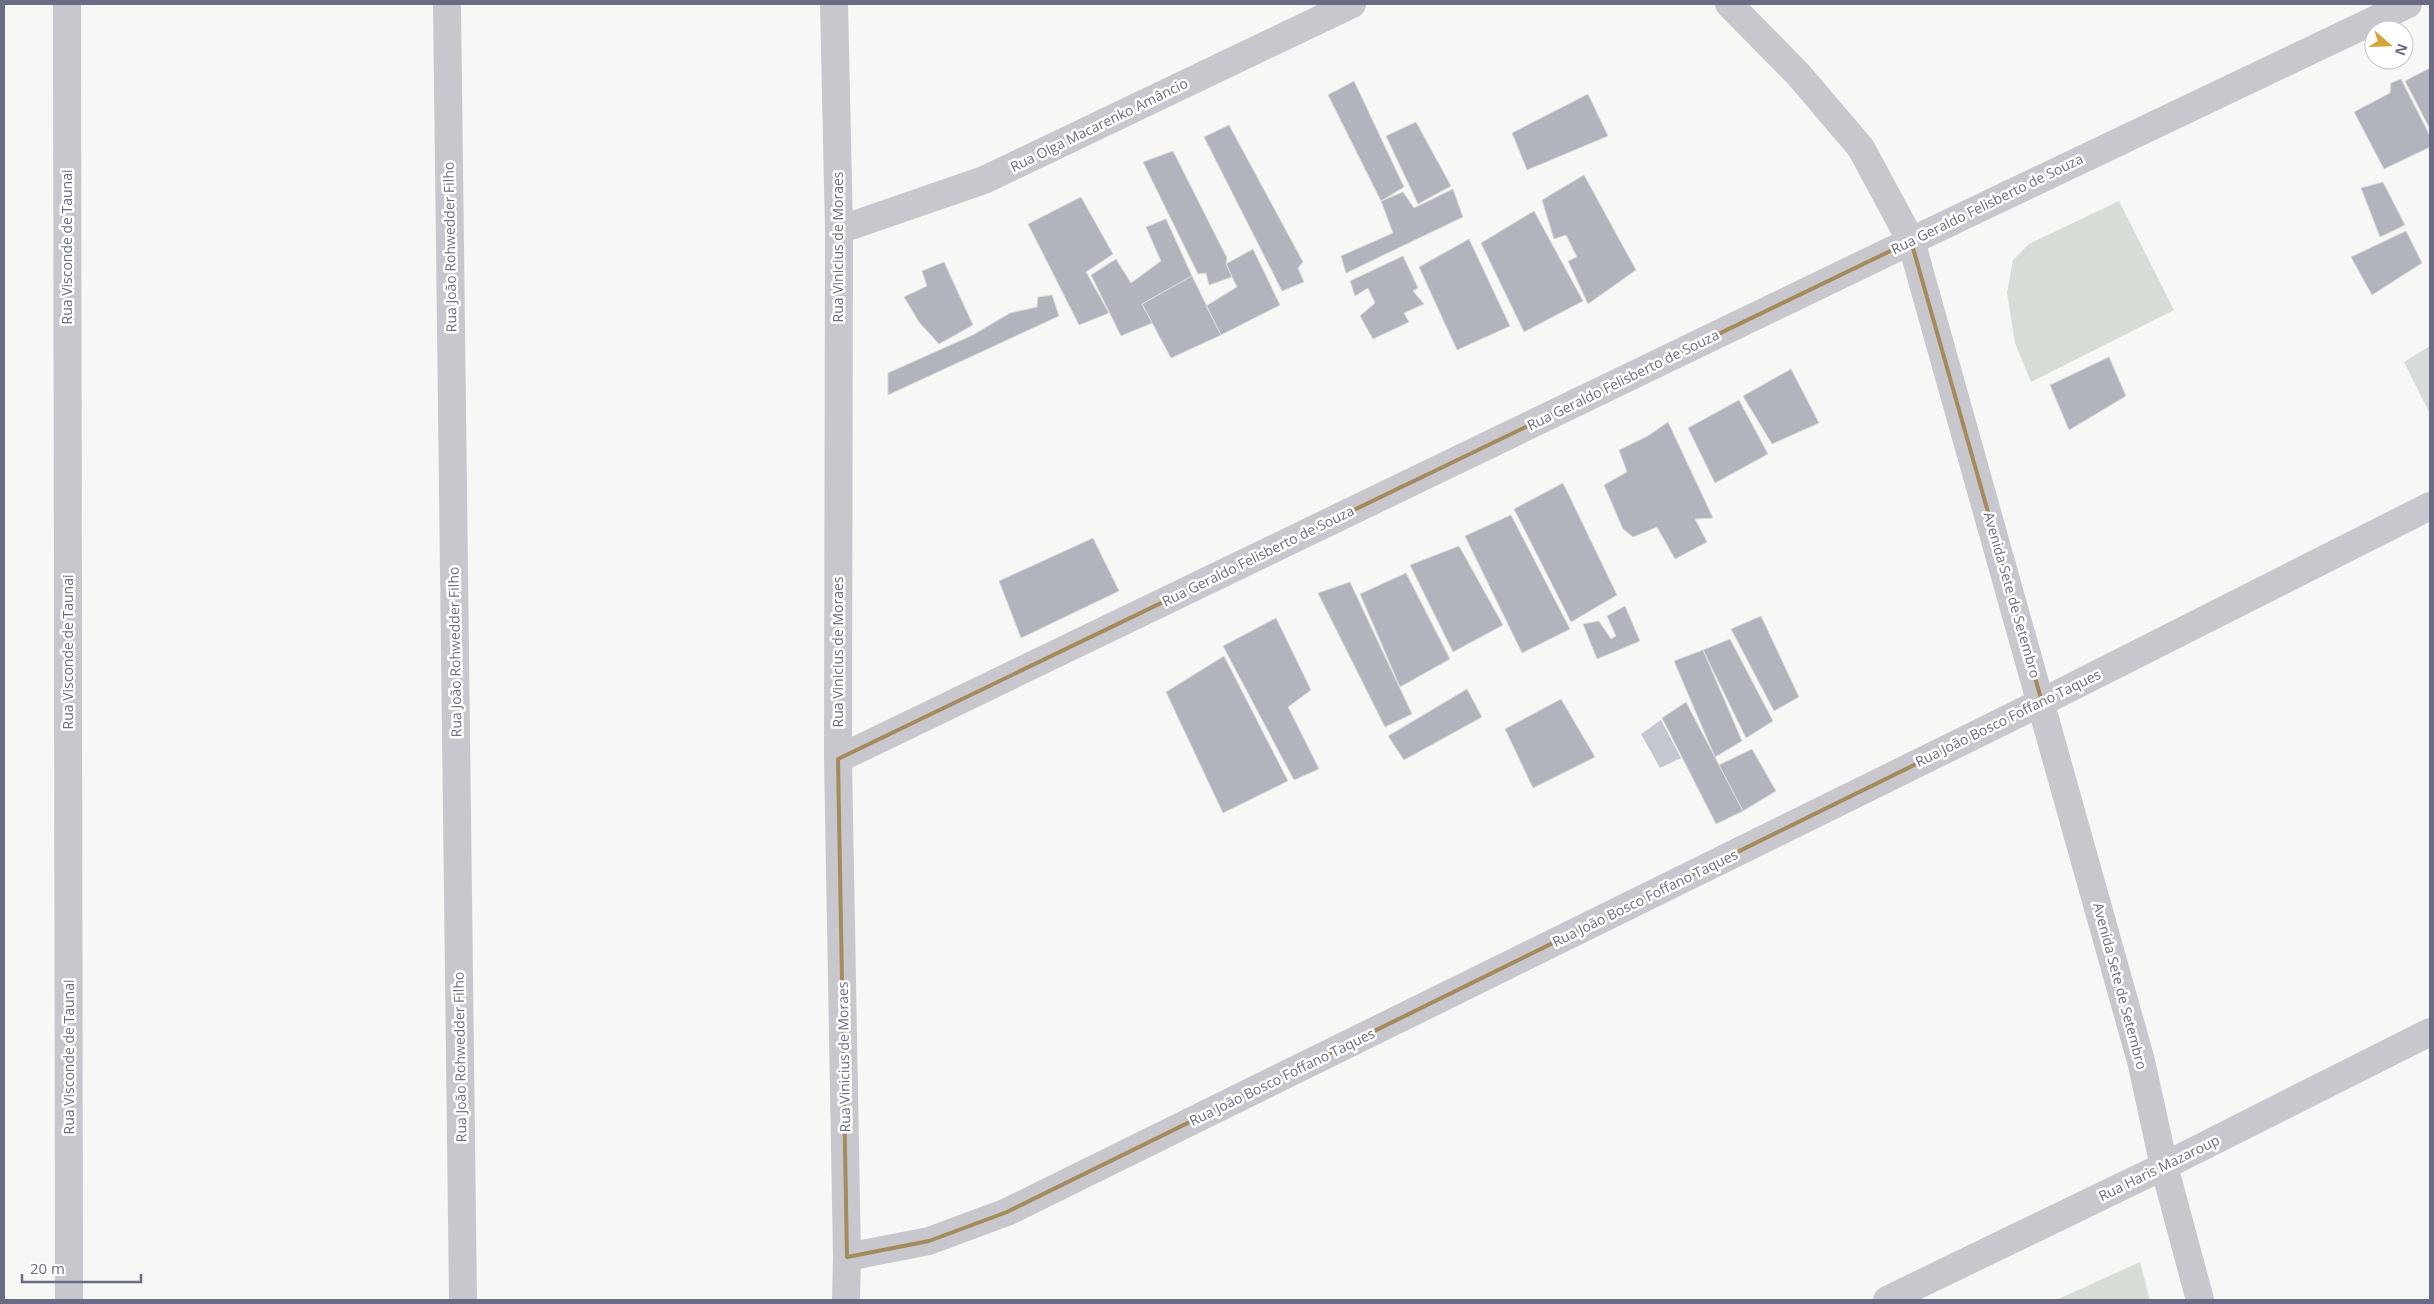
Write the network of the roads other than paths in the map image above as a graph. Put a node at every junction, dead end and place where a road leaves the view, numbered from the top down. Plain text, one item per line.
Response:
1 (67, 4) edge
2 (447, 4) edge
3 (834, 4) edge
4 (1352, 4) edge
5 (1729, 4) edge
6 (2408, 4) edge
7 (839, 230) junction
8 (1911, 240) junction
9 (2430, 506) edge
10 (2042, 702) junction
11 (838, 759) junction
12 (2430, 1032) edge
13 (2164, 1166) junction
14 (848, 1257) junction
15 (69, 1300) edge
16 (463, 1300) edge
17 (846, 1300) edge
18 (1887, 1300) edge
19 (2200, 1300) edge

1 - 15 street, Rua Visconde de Taunai
2 - 16 street, Rua João Rohwedder Filho
3 - 7 street, Rua Vinicius de Moraes
4 - 7 street, Rua Olga Macarenko Amâncio
5 - 8 street, Avenida Sete de Setembro
6 - 8 street, Rua Geraldo Felisberto de Souza
7 - 11 street, Rua Vinicius de Moraes
8 - 10 street, Avenida Sete de Setembro
8 - 11 street, Rua Geraldo Felisberto de Souza
9 - 10 street, Rua João Bosco Foffano Taques
10 - 13 street, Avenida Sete de Setembro
10 - 14 street, Rua João Bosco Foffano Taques
11 - 14 street, Rua Vinicius de Moraes
12 - 13 street, Rua Haris Mazaroup
13 - 18 street, Rua Haris Mazaroup
13 - 19 street, Avenida Sete de Setembro
14 - 17 street, Rua Vinicius de Moraes

